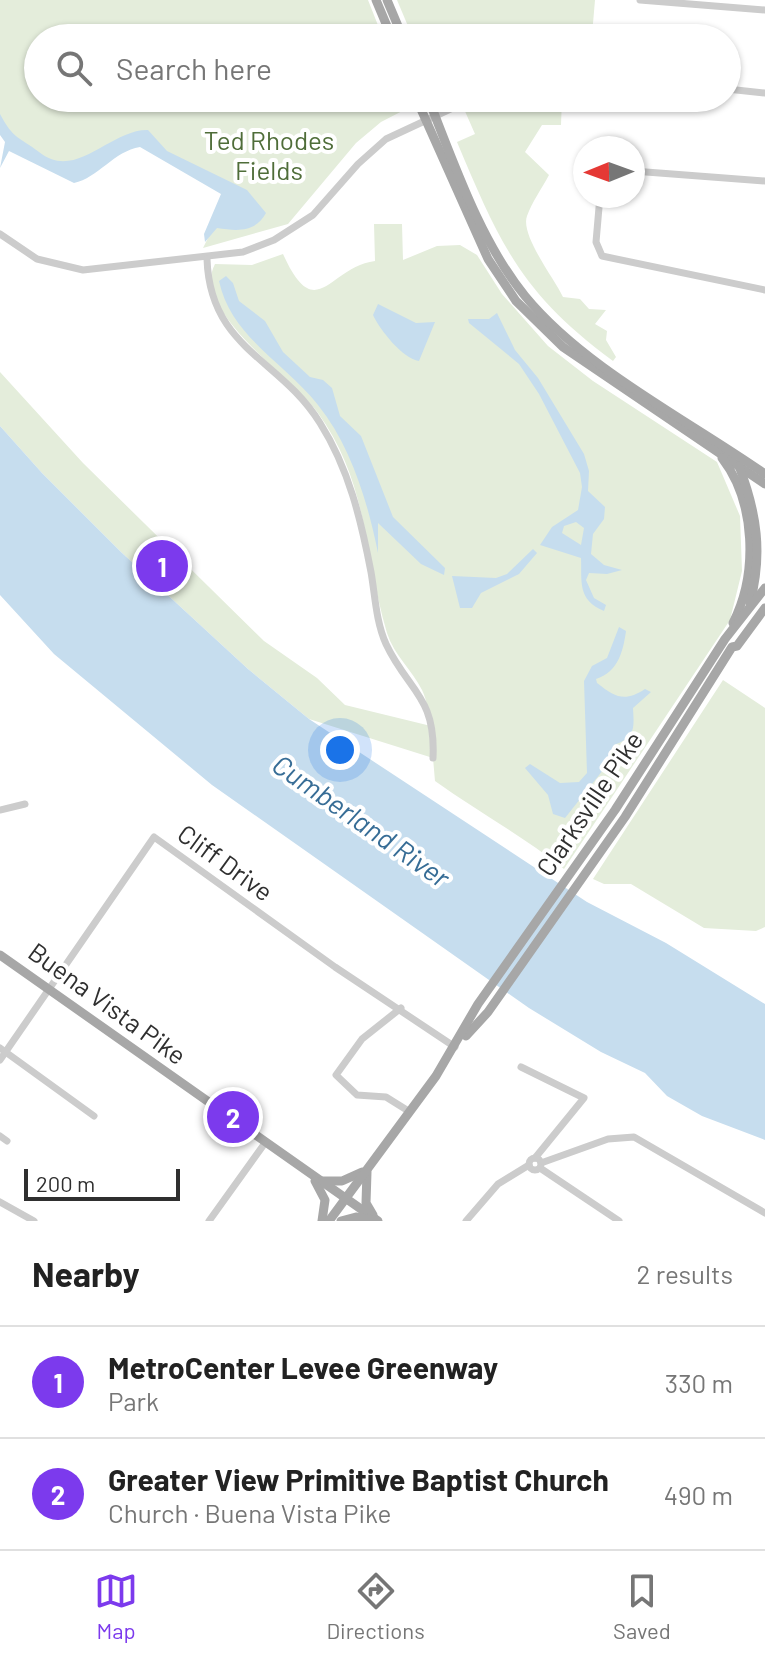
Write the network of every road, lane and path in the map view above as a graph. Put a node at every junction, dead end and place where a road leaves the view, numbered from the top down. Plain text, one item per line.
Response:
1 (376, 0) edge
2 (387, 0) edge
3 (640, 0) edge
4 (668, 1) edge
5 (750, 4) edge
6 (765, 10) edge
7 (386, 24) edge
8 (397, 24) edge
9 (741, 90) edge
10 (765, 93) edge
11 (426, 112) edge
12 (429, 112) edge
13 (443, 112) edge
14 (430, 118) junction
15 (645, 172) edge
16 (765, 181) edge
17 (600, 208) edge
18 (0, 234) edge
19 (207, 259) junction
20 (765, 290) edge
21 (730, 450) junction
22 (717, 452) junction
23 (739, 466) junction
24 (765, 474) edge
25 (765, 484) edge
26 (765, 588) edge
27 (765, 603) edge
28 (748, 610) junction
29 (729, 643) junction
30 (433, 758) dead end
31 (25, 804) dead end
32 (0, 810) edge
33 (0, 955) edge
34 (49, 990) junction
35 (401, 1008) junction
36 (455, 1047) junction
37 (3, 1050) edge
38 (0, 1060) edge
39 (521, 1067) dead end
40 (410, 1112) junction
41 (94, 1116) dead end
42 (265, 1143) junction
43 (539, 1163) junction
44 (368, 1168) junction
45 (314, 1177) junction
46 (345, 1199) junction
47 (0, 1202) edge
48 (765, 1213) edge
49 (34, 1221) edge
50 (209, 1221) edge
51 (322, 1221) edge
52 (329, 1221) edge
53 (341, 1221) edge
54 (377, 1221) edge
55 (466, 1221) edge
56 (619, 1221) edge

1 - 7 main road
2 - 8 main road
3 - 4 street
4 - 5 street
5 - 6 street
9 - 10 street
11 - 14 main road
12 - 14 main road
13 - 14 street
14 - 19 street
14 - 21 main road
14 - 22 main road
15 - 16 street
17 - 20 street
18 - 19 street
19 - 30 street
21 - 23 main road
21 - 24 main road
22 - 23 main road
22 - 29 main road
23 - 25 main road
23 - 28 main road
26 - 28 main road, Clarksville Pike
27 - 29 main road, Clarksville Pike
28 - 29 main road, Clarksville Pike
29 - 36 main road, Clarksville Pike
29 - 36 main road, Clarksville Pike
31 - 32 street
33 - 34 main road, Buena Vista Pike
34 - 35 street, Cliff Drive
34 - 37 street, Cliff Drive
34 - 42 main road, Buena Vista Pike
35 - 36 street, Cliff Drive
35 - 40 street
36 - 40 main road, Clarksville Pike
37 - 38 street, Cliff Drive
37 - 41 street
39 - 43 street
40 - 44 main road, Clarksville Pike
42 - 45 main road, Buena Vista Pike
42 - 50 street
43 - 48 street
43 - 55 street
43 - 56 street
44 - 45 main road
44 - 46 main road, Clarksville Pike
44 - 54 main road
45 - 46 main road, Buena Vista Pike
45 - 51 main road
46 - 52 main road, Clarksville Pike
46 - 54 main road, Buena Vista Pike
47 - 49 street
53 - 54 main road

